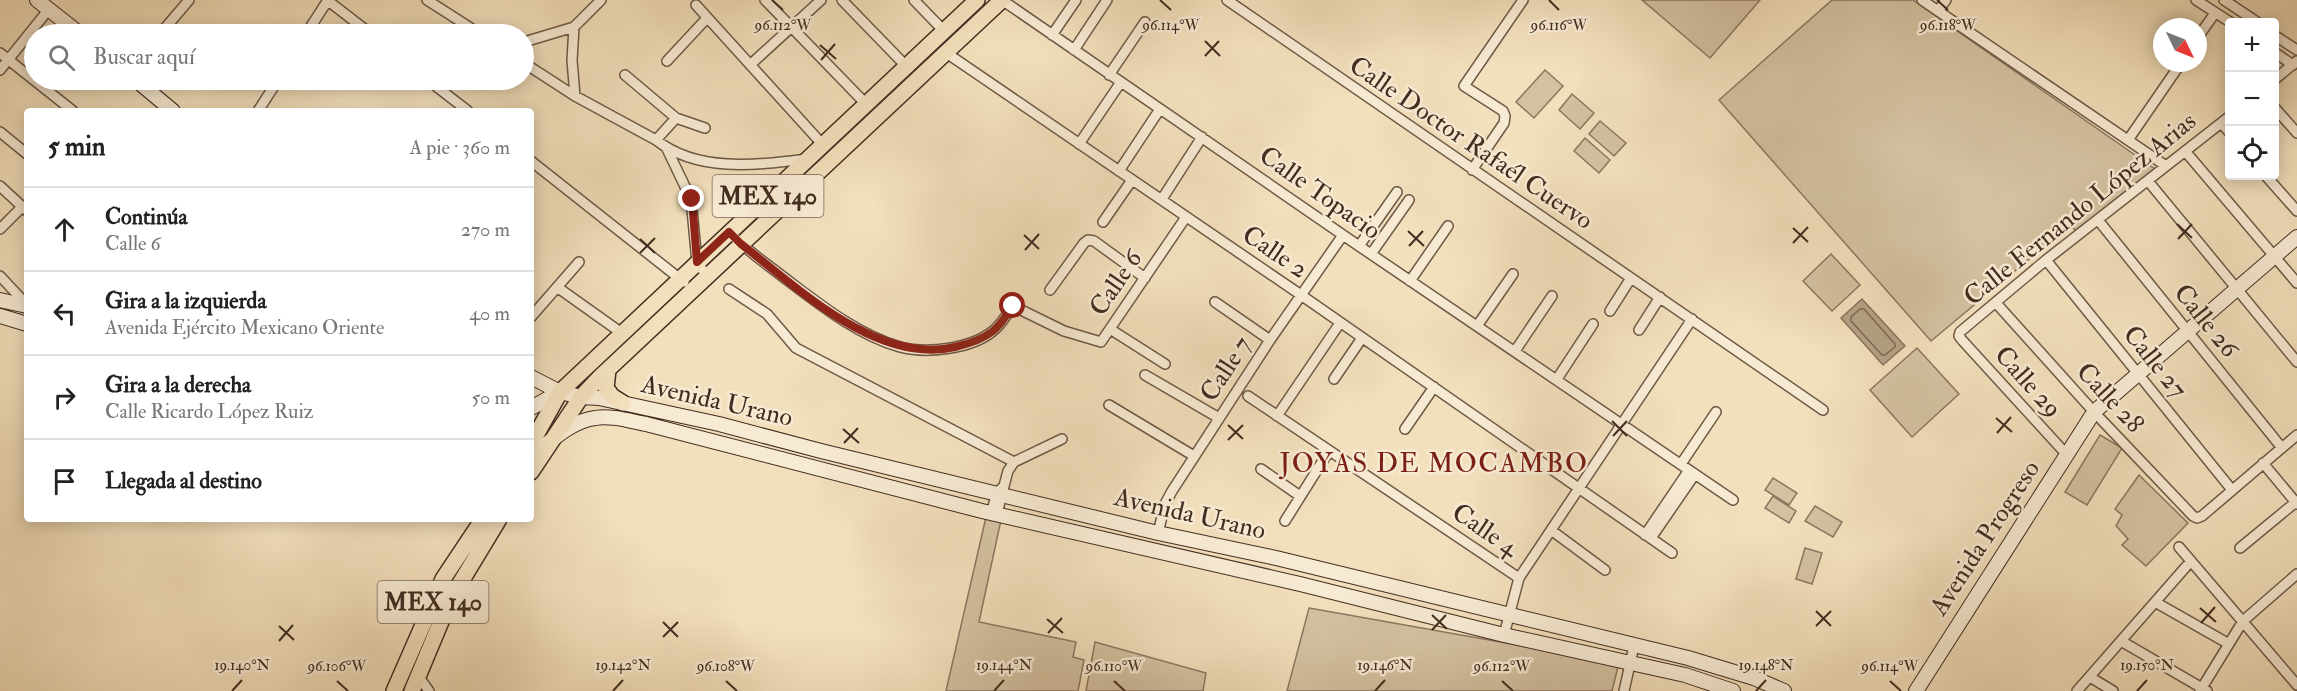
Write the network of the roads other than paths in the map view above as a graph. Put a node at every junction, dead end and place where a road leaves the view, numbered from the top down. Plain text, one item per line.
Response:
1 (37, 0) edge
2 (189, 0) edge
3 (328, 0) edge
4 (427, 0) edge
5 (602, 0) edge
6 (765, 0) edge
7 (821, 0) edge
8 (842, 0) edge
9 (914, 0) edge
10 (977, 0) edge
11 (1002, 0) edge
12 (1076, 0) edge
13 (1107, 0) edge
14 (1227, 0) edge
15 (1523, 0) edge
16 (1922, 0) edge
17 (1946, 0) edge
18 (2196, 0) edge
19 (2224, 0) edge
20 (696, 5) dead end
21 (49, 9) junction
22 (1938, 11) junction
23 (2215, 13) junction
24 (707, 18) junction
25 (2251, 18) edge
26 (2225, 19) edge
27 (1145, 22) dead end
28 (37, 24) edge
29 (68, 24) edge
30 (169, 24) edge
31 (312, 24) edge
32 (358, 24) edge
33 (464, 24) edge
34 (2207, 24) edge
35 (574, 27) junction
36 (791, 27) junction
37 (944, 31) junction
38 (1052, 35) junction
39 (2279, 38) edge
40 (534, 39) edge
41 (24, 40) edge
42 (1074, 50) junction
43 (2297, 50) edge
44 (945, 52) junction
45 (0, 53) edge
46 (2279, 55) edge
47 (9, 59) junction
48 (667, 61) dead end
49 (2295, 63) edge
50 (750, 65) junction
51 (906, 66) junction
52 (534, 69) edge
53 (0, 70) edge
54 (24, 71) edge
55 (2175, 72) edge
56 (625, 75) dead end
57 (1109, 75) junction
58 (2279, 76) edge
59 (1121, 82) junction
60 (47, 90) edge
61 (148, 90) edge
62 (272, 90) edge
63 (441, 90) edge
64 (575, 96) junction
65 (866, 104) junction
66 (69, 108) edge
67 (169, 108) edge
68 (260, 108) edge
69 (464, 108) edge
70 (1160, 109) junction
71 (2279, 113) edge
72 (676, 118) junction
73 (2225, 120) edge
74 (2221, 123) junction
75 (705, 128) dead end
76 (2225, 128) edge
77 (0, 132) edge
78 (2297, 133) edge
79 (1202, 137) junction
80 (656, 140) junction
81 (2128, 140) junction
82 (1079, 144) junction
83 (823, 145) junction
84 (667, 149) junction
85 (2185, 151) junction
86 (24, 152) edge
87 (807, 159) junction
88 (534, 162) edge
89 (2166, 166) junction
90 (1472, 170) junction
91 (1119, 171) junction
92 (1132, 180) junction
93 (2270, 180) edge
94 (2148, 181) junction
95 (0, 186) edge
96 (1397, 192) dead end
97 (1162, 199) junction
98 (1409, 200) dead end
99 (24, 208) edge
100 (24, 210) edge
101 (2297, 211) edge
102 (1186, 217) junction
103 (2098, 220) junction
104 (1103, 222) dead end
105 (1448, 226) dead end
106 (0, 229) edge
107 (729, 232) junction
108 (1343, 235) junction
109 (2297, 237) edge
110 (741, 244) junction
111 (1359, 246) junction
112 (1371, 254) junction
113 (2275, 257) junction
114 (2046, 261) junction
115 (579, 262) dead end
116 (697, 262) junction
117 (1512, 274) dead end
118 (0, 276) edge
119 (707, 276) junction
120 (680, 278) junction
121 (1145, 278) junction
122 (1631, 278) junction
123 (1410, 281) junction
124 (2297, 283) edge
125 (557, 287) junction
126 (729, 289) dead end
127 (692, 290) junction
128 (1050, 290) dead end
129 (2236, 290) junction
130 (1301, 295) junction
131 (1552, 296) dead end
132 (1660, 297) junction
133 (0, 300) edge
134 (1215, 302) dead end
135 (24, 303) edge
136 (1996, 303) junction
137 (24, 305) edge
138 (1610, 311) dead end
139 (534, 314) edge
140 (0, 316) edge
141 (1692, 319) junction
142 (24, 323) edge
143 (1340, 323) junction
144 (1593, 324) dead end
145 (1478, 326) junction
146 (1110, 329) junction
147 (1639, 330) dead end
148 (2188, 331) junction
149 (623, 334) junction
150 (1959, 336) joint
151 (1362, 338) junction
152 (1270, 340) junction
153 (1515, 351) junction
154 (2297, 362) edge
155 (1165, 364) dead end
156 (608, 369) junction
157 (2138, 374) junction
158 (1145, 375) dead end
159 (534, 379) edge
160 (1334, 379) dead end
161 (1557, 379) junction
162 (1434, 387) junction
163 (560, 392) junction
164 (1248, 396) dead end
165 (580, 397) junction
166 (623, 403) junction
167 (1109, 405) dead end
168 (534, 406) edge
169 (1823, 410) dead end
170 (1716, 412) dead end
171 (2094, 412) junction
172 (1277, 416) junction
173 (1219, 418) junction
174 (1621, 423) junction
175 (1404, 429) dead end
176 (2297, 435) edge
177 (534, 439) edge
178 (1062, 439) dead end
179 (551, 441) junction
180 (2282, 448) junction
181 (1329, 451) junction
182 (534, 454) edge
183 (2067, 455) junction
184 (1194, 456) junction
185 (1014, 462) junction
186 (2263, 463) junction
187 (534, 467) edge
188 (1261, 469) dead end
189 (1688, 469) junction
190 (1580, 488) junction
191 (2232, 490) junction
192 (1001, 491) junction
193 (1300, 496) junction
194 (1733, 500) dead end
195 (2296, 502) edge
196 (994, 514) junction
197 (1091, 516) junction
198 (1284, 521) dead end
199 (479, 522) edge
200 (498, 522) edge
201 (1551, 530) junction
202 (1158, 533) junction
203 (1087, 535) junction
204 (1648, 536) junction
205 (2179, 547) dead end
206 (2240, 548) dead end
207 (1672, 553) dead end
208 (2191, 561) junction
209 (1605, 570) dead end
210 (2297, 574) edge
211 (1519, 578) junction
212 (2155, 602) junction
213 (1509, 616) junction
214 (2242, 621) junction
215 (1504, 635) junction
216 (2121, 641) junction
217 (2229, 644) junction
218 (1634, 646) junction
219 (1631, 663) junction
220 (2090, 677) junction
221 (416, 684) edge
222 (2297, 685) edge
223 (2203, 690) edge
224 (394, 691) edge
225 (429, 691) edge
226 (1624, 691) edge
227 (1733, 691) edge
228 (1784, 691) edge
229 (1916, 691) edge
230 (2077, 691) edge
231 (2114, 691) edge

1 - 21 main road
2 - 30 street
3 - 31 street
3 - 32 street
4 - 33 street
5 - 35 street
6 - 36 street
7 - 36 street
8 - 51 street
9 - 37 street
10 - 37 main road, MEX 140
11 - 38 street, Calle Topacio
11 - 44 main road, MEX 140
12 - 38 street
13 - 42 street
14 - 90 street, Calle Doctor Rafaél Cuervo
15 - 90 street
16 - 22 street
17 - 22 street
18 - 23 street
19 - 25 street
20 - 24 street
21 - 28 street
21 - 29 main road
22 - 81 street
23 - 26 street
23 - 34 street
24 - 48 street
24 - 50 street
27 - 57 street
35 - 40 street
35 - 64 street
36 - 50 street
36 - 65 street
37 - 51 main road, MEX 140
38 - 42 street, Calle Topacio
39 - 43 street
41 - 47 street
42 - 57 street, Calle Topacio
44 - 82 street, Calle 2
44 - 110 main road, MEX 140
45 - 47 street
46 - 49 street
47 - 53 street
47 - 54 street
49 - 58 street
50 - 83 street
51 - 65 main road, MEX 140
52 - 64 street
55 - 81 street
56 - 72 street
57 - 59 street, Calle Topacio
59 - 70 street, Calle Topacio
59 - 82 street
60 - 66 street
61 - 67 main road
62 - 68 street
63 - 69 street
64 - 80 street
65 - 83 main road, MEX 140
70 - 79 street, Calle Topacio
70 - 91 street
71 - 78 street
72 - 75 street
72 - 80 street
73 - 74 street, Calle Fernando López Arias
74 - 76 street
74 - 85 street, Calle Fernando López Arias
77 - 86 street
79 - 97 street
79 - 108 street, Calle Topacio
80 - 84 street
81 - 89 street
82 - 91 street, Calle 2
83 - 87 main road, MEX 140
84 - 87 street
84 - 116 street
85 - 89 street, Calle Fernando López Arias
85 - 113 street
87 - 107 main road, MEX 140
88 - 120 street
89 - 94 street, Calle Fernando López Arias
90 - 122 street, Calle Doctor Rafaél Cuervo
91 - 92 street, Calle 2
92 - 97 street, Calle 2
92 - 104 street
93 - 101 street
94 - 103 street, Calle Fernando López Arias
94 - 129 street
95 - 99 street
96 - 111 street
97 - 102 street, Calle 2
98 - 112 street
100 - 106 street
102 - 121 street, Calle 6
102 - 130 street, Calle 2
103 - 114 street, Calle Fernando López Arias
103 - 148 street, Calle 26
105 - 123 street
107 - 110 street, Calle 6
107 - 116 main road, MEX 140
108 - 111 street, Calle Topacio
108 - 130 street, Calle 7
109 - 113 main road, Avenida Progreso
110 - 119 main road, MEX 140
110 - 146 street, Calle 6
111 - 112 street, Calle Topacio
112 - 123 street, Calle Topacio
113 - 124 street
113 - 129 main road, Avenida Progreso
114 - 136 street, Calle Fernando López Arias
114 - 157 street, Calle 27
115 - 125 street
116 - 119 street
116 - 120 main road, MEX 140
117 - 145 street
118 - 135 street
119 - 127 main road, MEX 140
120 - 127 street
120 - 149 main road, MEX 140
121 - 128 street
121 - 146 street, Calle 6
122 - 132 street, Calle Doctor Rafaél Cuervo
122 - 138 street
123 - 145 street, Calle Topacio
125 - 139 street
125 - 149 street
126 - 185 street
127 - 156 main road, MEX 140
129 - 148 main road, Avenida Progreso
129 - 154 street
130 - 143 street, Calle 2
130 - 152 street, Calle 7
131 - 153 street
132 - 141 street, Calle Doctor Rafaél Cuervo
132 - 147 street
133 - 137 main road
134 - 152 street
136 - 150 street, Calle Fernando López Arias
136 - 171 street, Calle 28
140 - 142 main road
141 - 169 street, Calle Doctor Rafaél Cuervo
141 - 174 street
143 - 151 street, Calle 2
143 - 172 street
144 - 161 street
145 - 153 street, Calle Topacio
146 - 155 street
148 - 157 main road, Avenida Progreso
148 - 180 street, Calle 26
149 - 163 main road, MEX 140
150 - 183 street, Calle 29
151 - 160 street
151 - 162 street, Calle 2
152 - 173 street, Calle 7
153 - 161 street, Calle Topacio
156 - 165 main road, MEX 140
156 - 166 main road
157 - 171 main road, Avenida Progreso
157 - 191 street, Calle 27
158 - 173 street
159 - 163 main road, Avenida Urano
161 - 174 street, Calle Topacio
162 - 175 street
162 - 190 street, Calle 2
163 - 165 main road, Avenida Urano
163 - 168 main road
163 - 177 main road, MEX 140
164 - 172 street, Calle 4
165 - 166 main road, Avenida Urano
165 - 179 main road, MEX 140
166 - 192 main road, Avenida Urano
167 - 184 street
170 - 189 street
171 - 183 main road, Avenida Progreso
171 - 191 street, Calle 28
172 - 181 street, Calle 4
173 - 184 street, Calle 7
174 - 189 street, Calle Topacio
174 - 190 street
176 - 180 street
178 - 185 street
179 - 182 main road, Avenida Urano
179 - 187 main road, MEX 140
179 - 196 main road, Avenida Urano
180 - 186 street
181 - 193 street
181 - 211 street, Calle 4
183 - 229 main road, Avenida Progreso
184 - 202 street, Calle 7
185 - 192 street
186 - 191 street
186 - 195 street
188 - 193 street
189 - 194 street, Calle Topacio
189 - 204 street
190 - 201 street
190 - 204 street, Calle 2
192 - 196 street
192 - 197 main road, Avenida Urano
193 - 198 street
195 - 206 street
196 - 203 main road, Avenida Urano
197 - 202 main road, Avenida Urano
197 - 203 main road
199 - 224 main road, MEX 140
200 - 221 main road, MEX 140
201 - 209 street
201 - 211 street
202 - 213 main road, Avenida Urano
203 - 215 main road, Avenida Urano
204 - 207 street, Calle 2
205 - 208 street
208 - 212 street
208 - 214 street
210 - 214 street
211 - 213 street
212 - 216 street
212 - 217 street
213 - 215 street
213 - 218 main road, Avenida Urano
214 - 217 street
214 - 222 street
215 - 219 main road, Avenida Urano
216 - 220 street
216 - 223 street
217 - 223 street
218 - 219 street
218 - 228 main road, Avenida Urano
219 - 226 street
219 - 227 main road, Avenida Urano
220 - 230 street
220 - 231 street
221 - 225 street

